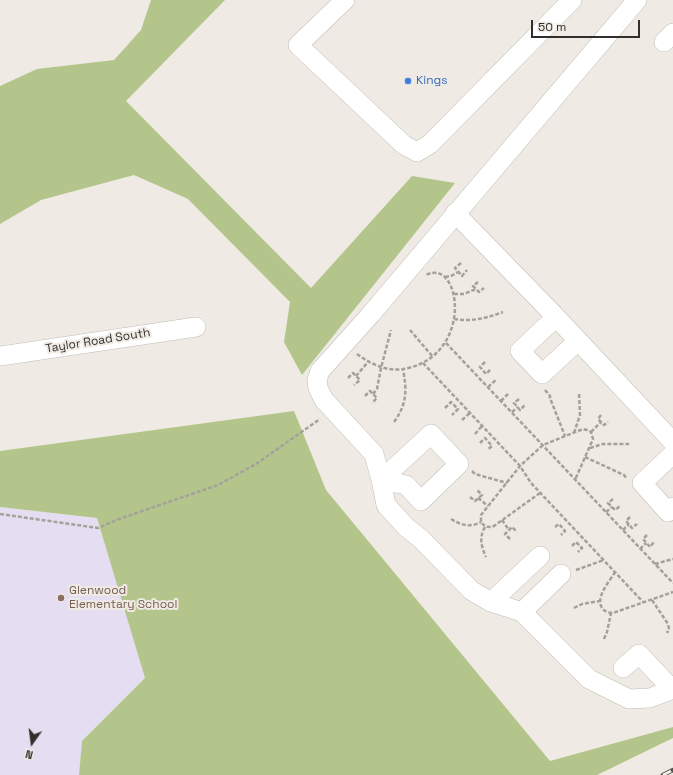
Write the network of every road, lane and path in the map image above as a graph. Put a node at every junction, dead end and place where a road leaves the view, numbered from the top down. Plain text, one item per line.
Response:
1 (345, 0) edge
2 (572, 0) edge
3 (637, 0) edge
4 (455, 213) junction
5 (461, 263) dead end
6 (467, 270) dead end
7 (458, 272) junction
8 (445, 276) junction
9 (422, 280) dead end
10 (478, 282) dead end
11 (484, 288) dead end
12 (476, 289) junction
13 (454, 294) junction
14 (503, 312) dead end
15 (556, 317) junction
16 (454, 320) junction
17 (196, 327) dead end
18 (392, 330) dead end
19 (410, 330) dead end
20 (578, 341) junction
21 (446, 343) junction
22 (344, 344) junction
23 (0, 356) edge
24 (433, 357) junction
25 (368, 362) junction
26 (485, 362) dead end
27 (423, 363) junction
28 (381, 368) junction
29 (491, 369) dead end
30 (403, 370) junction
31 (483, 371) junction
32 (356, 376) junction
33 (478, 376) junction
34 (348, 378) dead end
35 (497, 379) dead end
36 (354, 385) dead end
37 (488, 387) junction
38 (543, 388) dead end
39 (509, 392) dead end
40 (579, 392) dead end
41 (373, 394) junction
42 (365, 396) dead end
43 (519, 399) dead end
44 (459, 401) junction
45 (501, 401) junction
46 (372, 403) dead end
47 (525, 405) dead end
48 (455, 406) junction
49 (518, 407) junction
50 (445, 408) dead end
51 (512, 412) junction
52 (470, 413) junction
53 (452, 415) dead end
54 (601, 415) dead end
55 (462, 420) dead end
56 (394, 422) dead end
57 (601, 422) junction
58 (608, 422) dead end
59 (482, 426) junction
60 (306, 430) dead end
61 (591, 432) junction
62 (574, 433) junction
63 (475, 434) dead end
64 (565, 436) junction
65 (493, 437) junction
66 (488, 442) junction
67 (673, 442) edge
68 (480, 443) dead end
69 (629, 444) dead end
70 (543, 445) junction
71 (589, 448) junction
72 (487, 450) dead end
73 (673, 454) edge
74 (585, 457) junction
75 (459, 464) junction
76 (520, 466) junction
77 (624, 475) dead end
78 (381, 480) junction
79 (575, 480) junction
80 (507, 482) junction
81 (477, 490) dead end
82 (540, 493) junction
83 (470, 497) dead end
84 (478, 498) junction
85 (613, 499) dead end
86 (488, 506) junction
87 (612, 506) junction
88 (620, 506) dead end
89 (673, 507) edge
90 (606, 512) junction
91 (0, 514) edge
92 (630, 517) dead end
93 (450, 520) dead end
94 (502, 520) junction
95 (481, 522) junction
96 (568, 522) junction
97 (629, 524) junction
98 (637, 524) dead end
99 (485, 527) junction
100 (555, 527) dead end
101 (562, 527) junction
102 (509, 530) junction
103 (623, 530) junction
104 (517, 532) dead end
105 (561, 534) dead end
106 (647, 535) dead end
107 (510, 539) dead end
108 (585, 540) junction
109 (654, 542) dead end
110 (646, 543) junction
111 (579, 545) junction
112 (572, 546) dead end
113 (640, 548) junction
114 (578, 552) dead end
115 (540, 556) dead end
116 (486, 557) dead end
117 (673, 559) edge
118 (604, 560) junction
119 (655, 564) junction
120 (615, 572) junction
121 (561, 574) joint
122 (673, 583) edge
123 (673, 592) edge
124 (652, 600) junction
125 (600, 601) junction
126 (491, 602) junction
127 (644, 603) junction
128 (574, 608) dead end
129 (522, 612) junction
130 (611, 613) junction
131 (667, 634) dead end
132 (604, 639) dead end
133 (623, 668) dead end
134 (673, 689) edge

1 - 2 street
3 - 4 street
4 - 15 street
4 - 22 street
5 - 7 path
6 - 7 path
7 - 8 path
8 - 9 path
8 - 13 path
10 - 12 path
11 - 12 path
12 - 13 path
13 - 16 path
14 - 16 path
15 - 20 street
15 - 20 street
16 - 21 path
17 - 23 street, Taylor Road South
18 - 28 path
19 - 24 path
20 - 67 street
21 - 24 path
21 - 33 path
22 - 25 path
22 - 78 street
24 - 27 path
25 - 28 path
25 - 32 path
26 - 31 path
27 - 30 path
27 - 44 path
28 - 30 path
28 - 41 path
29 - 31 path
30 - 56 path
31 - 33 path
32 - 34 path
32 - 36 path
33 - 37 path
35 - 37 path
37 - 45 path
38 - 64 path
39 - 45 path
40 - 62 path
41 - 42 path
41 - 46 path
43 - 49 path
44 - 48 path
44 - 52 path
45 - 51 path
47 - 49 path
48 - 50 path
48 - 53 path
49 - 51 path
51 - 70 path
52 - 55 path
52 - 59 path
54 - 57 path
57 - 58 path
57 - 61 path
59 - 63 path
59 - 65 path
60 - 91 path
61 - 62 path
61 - 71 path
62 - 64 path
64 - 70 path
65 - 66 path
65 - 76 path
66 - 68 path
66 - 72 path
69 - 71 path
70 - 76 path
70 - 79 path
71 - 74 path
73 - 89 street
74 - 77 path
74 - 79 path
75 - 78 street
75 - 78 street
75 - 80 path
76 - 80 path
76 - 82 path
78 - 126 street
79 - 90 path
80 - 86 path
81 - 84 path
82 - 94 path
82 - 96 path
83 - 84 path
84 - 86 path
85 - 87 path
86 - 95 path
87 - 88 path
87 - 90 path
90 - 103 path
92 - 97 path
93 - 95 path
94 - 99 path
94 - 102 path
95 - 99 path
96 - 101 path
96 - 108 path
97 - 98 path
97 - 103 path
99 - 116 path
100 - 101 path
101 - 105 path
102 - 104 path
102 - 107 path
103 - 113 path
106 - 110 path
108 - 111 path
108 - 118 path
109 - 110 path
110 - 113 path
111 - 112 path
111 - 114 path
113 - 119 path
115 - 126 street
117 - 119 path
118 - 120 path
118 - 121 path
119 - 122 path
120 - 125 path
120 - 127 path
121 - 129 street
123 - 124 path
124 - 127 path
124 - 131 path
125 - 128 path
125 - 130 path
126 - 129 street
127 - 130 path
129 - 134 street
130 - 132 path
133 - 134 street

